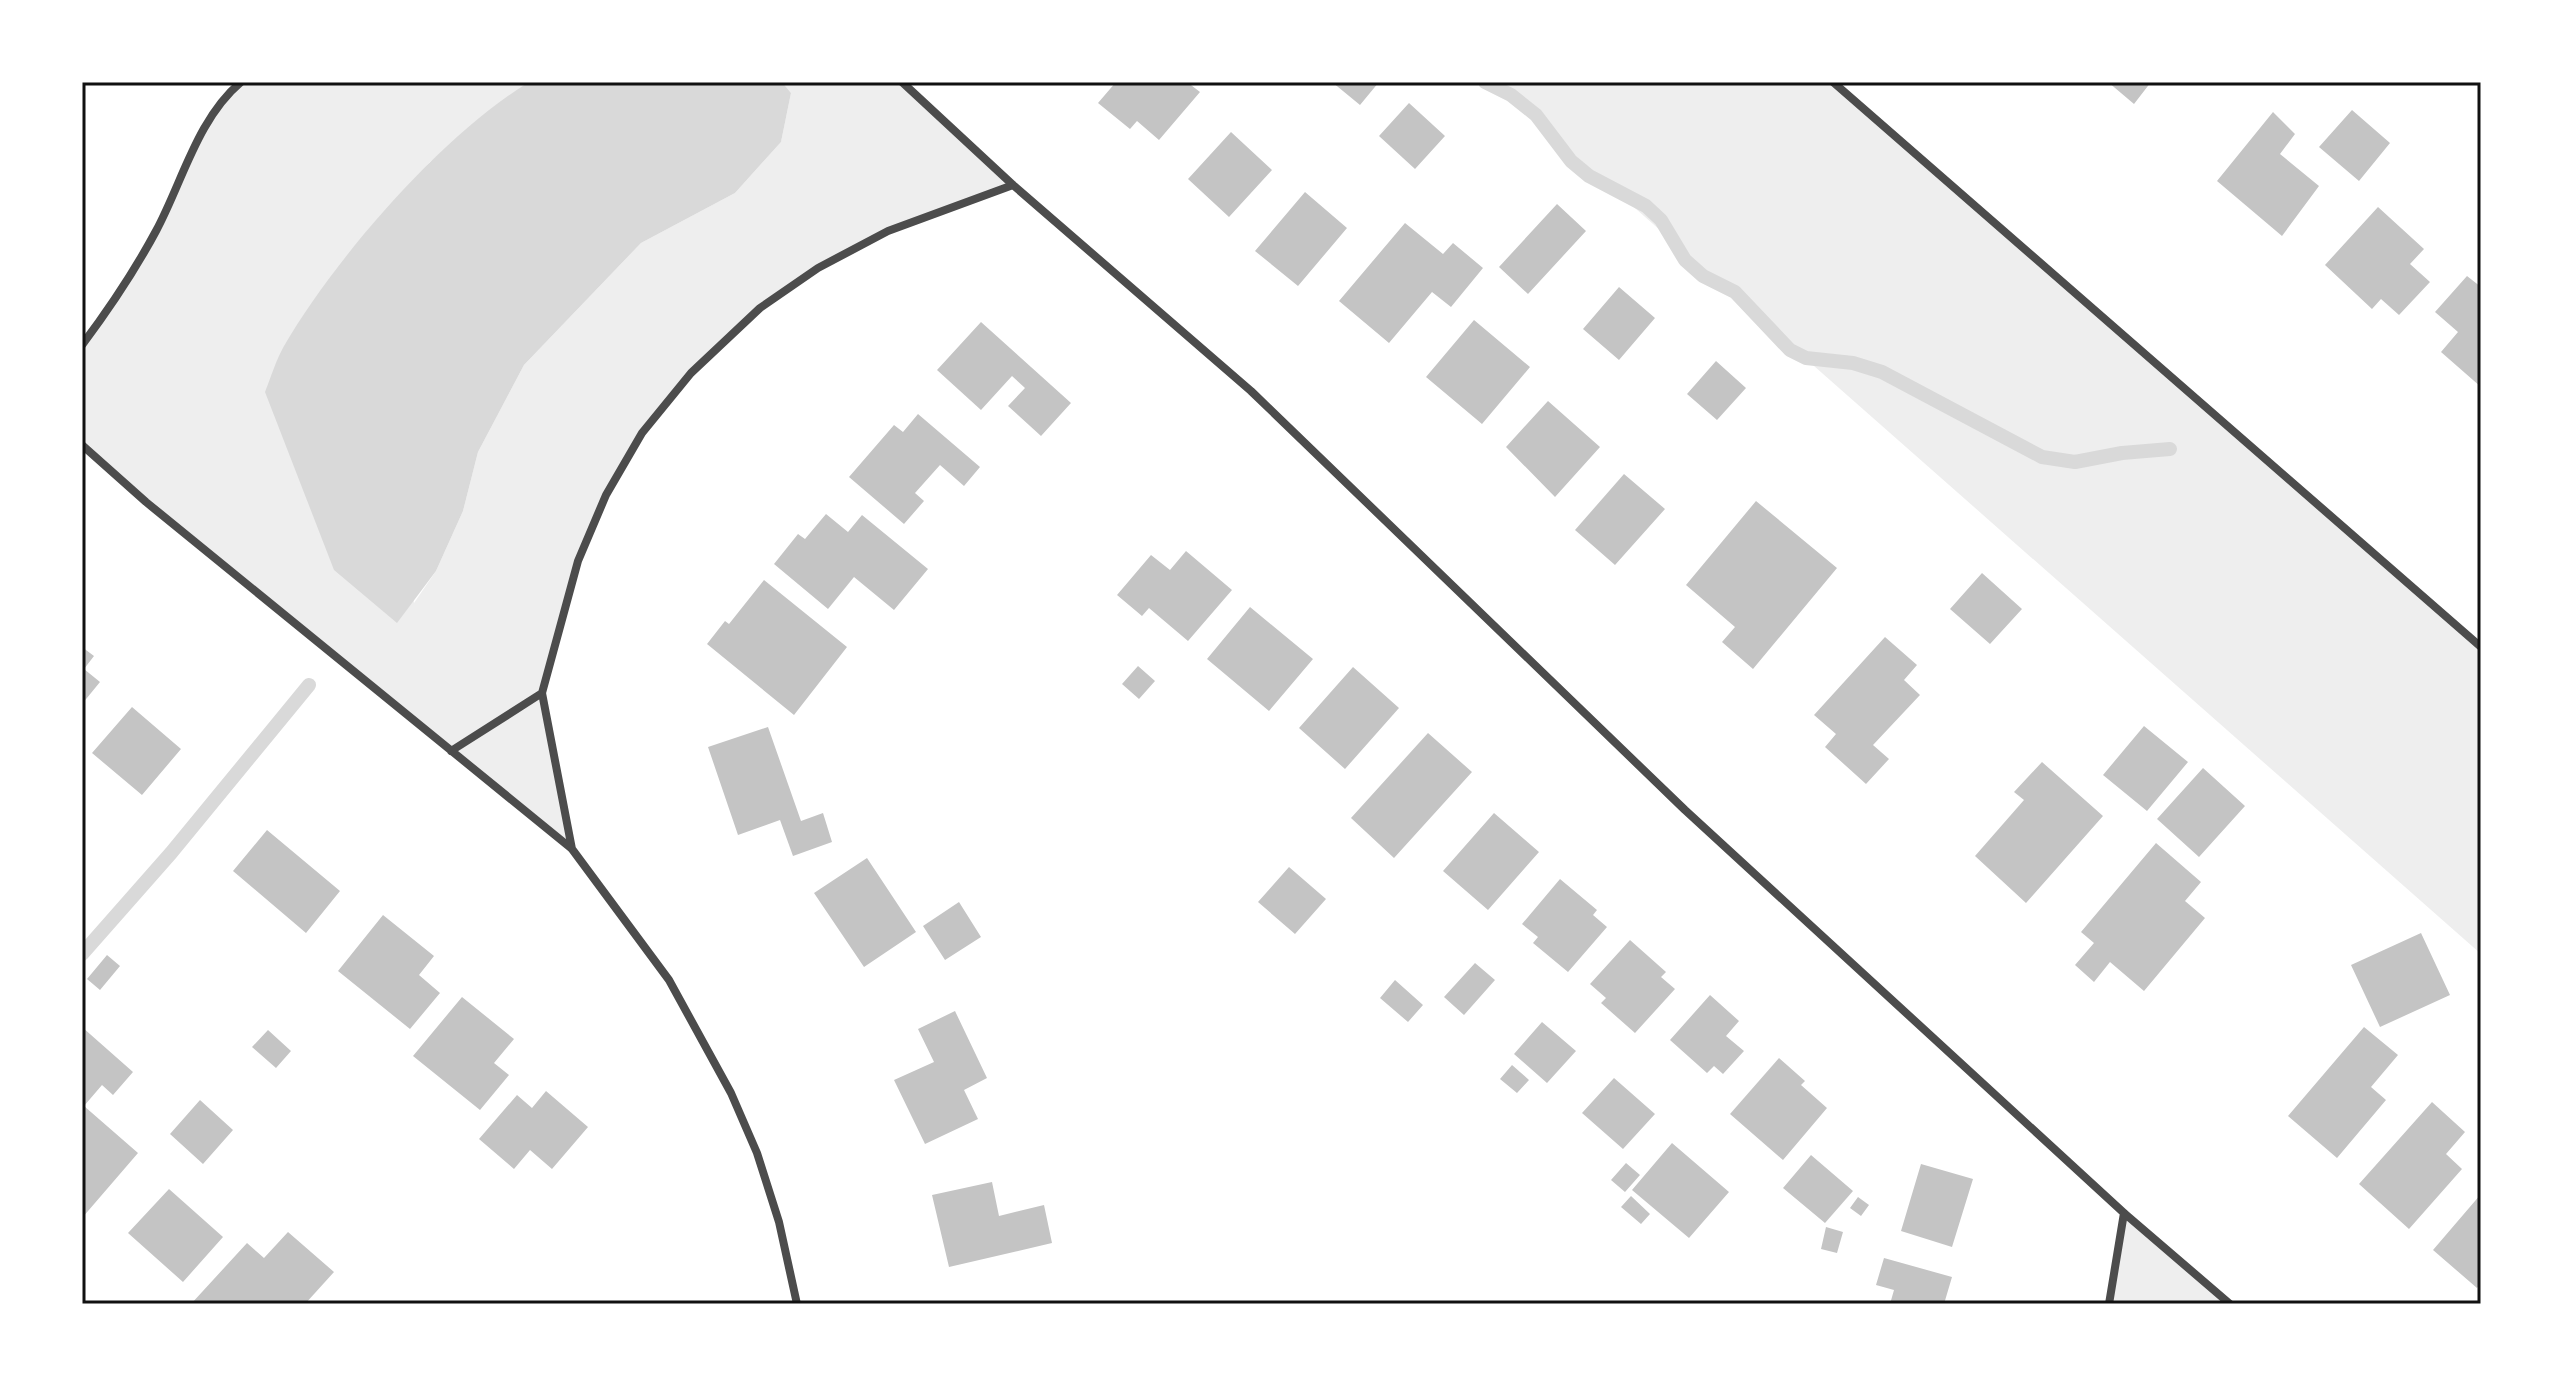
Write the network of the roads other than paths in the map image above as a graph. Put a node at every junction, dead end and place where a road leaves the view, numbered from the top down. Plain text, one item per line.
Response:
1 (241, 82) edge
2 (902, 82) edge
3 (1833, 82) edge
4 (1013, 185) junction
5 (82, 345) edge
6 (82, 445) edge
7 (2481, 647) edge
8 (542, 693) junction
9 (451, 751) junction
10 (572, 849) junction
11 (2124, 1213) junction
12 (797, 1304) edge
13 (2109, 1304) edge
14 (2230, 1304) edge

1 - 5 street
2 - 4 street
3 - 7 street
4 - 8 street
4 - 11 street
6 - 9 street
8 - 9 street
8 - 10 street
9 - 10 street
10 - 12 street
11 - 13 street
11 - 14 street

